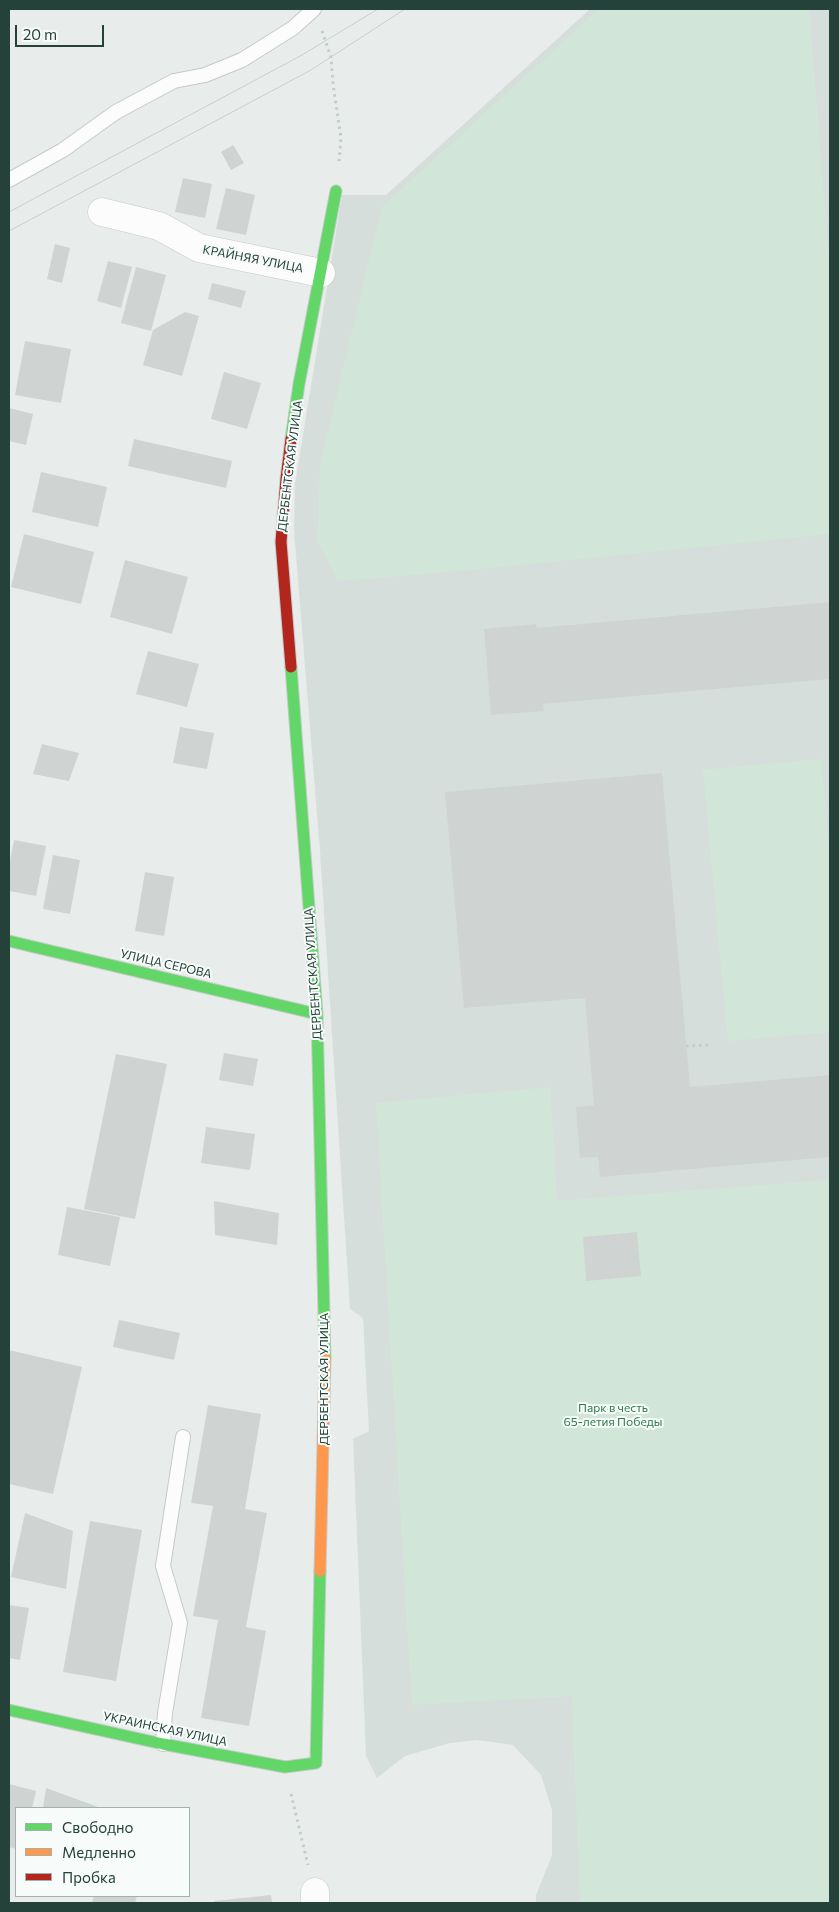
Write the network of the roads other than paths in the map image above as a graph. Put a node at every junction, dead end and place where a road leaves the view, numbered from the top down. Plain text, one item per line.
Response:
1 (314, 9) edge
2 (9, 180) edge
3 (336, 191) road end
4 (102, 212) dead end
5 (321, 273) junction
6 (9, 941) edge
7 (317, 1014) junction
8 (183, 1437) dead end
9 (9, 1710) edge
10 (163, 1744) junction
11 (316, 1763) joint

1 - 2 lane
3 - 5 street, ДЕРБЕНТСКАЯ УЛИЦА
4 - 5 street, КРАЙНЯЯ УЛИЦА
5 - 7 street, ДЕРБЕНТСКАЯ УЛИЦА
6 - 7 street, УЛИЦА СЕРОВА
7 - 11 street, ДЕРБЕНТСКАЯ УЛИЦА
8 - 10 lane
9 - 10 street, УКРАИНСКАЯ УЛИЦА
10 - 11 street, УКРАИНСКАЯ УЛИЦА

